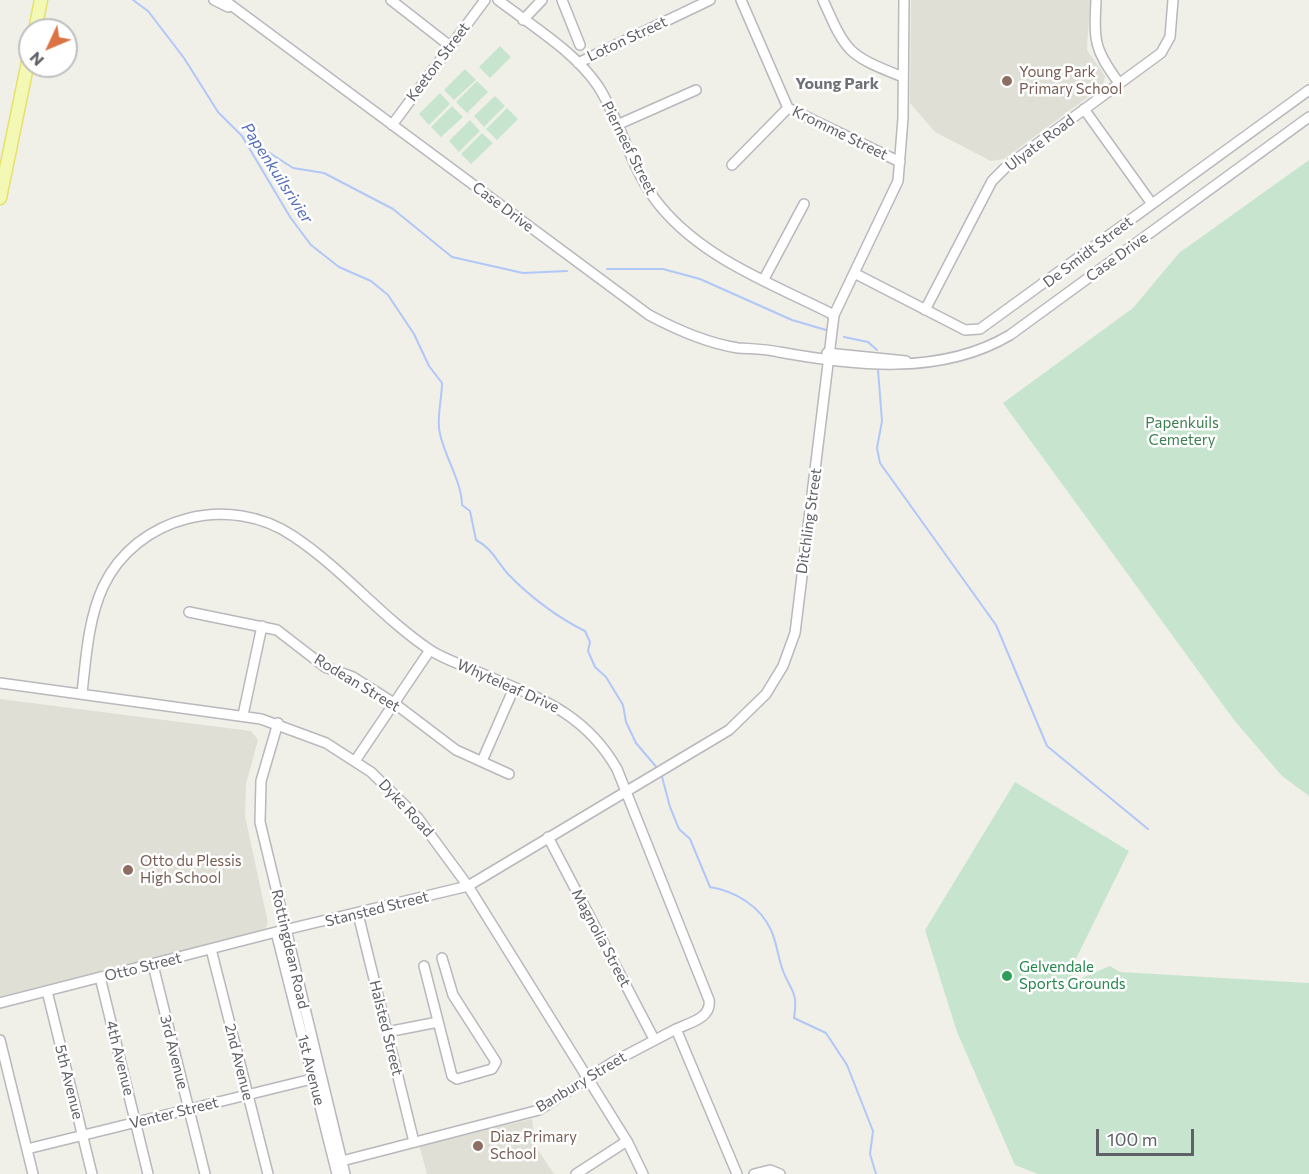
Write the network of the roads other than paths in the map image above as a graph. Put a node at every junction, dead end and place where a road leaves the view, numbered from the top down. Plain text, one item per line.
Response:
1 (41, 0) edge
2 (214, 0) edge
3 (224, 0) edge
4 (391, 0) edge
5 (485, 0) edge
6 (498, 0) edge
7 (542, 0) edge
8 (562, 0) edge
9 (710, 0) edge
10 (741, 0) edge
11 (823, 0) edge
12 (904, 0) edge
13 (1096, 0) edge
14 (1173, 0) edge
15 (246, 16) junction
16 (37, 18) edge
17 (523, 20) junction
18 (580, 45) dead end
19 (450, 46) junction
20 (578, 63) junction
21 (903, 77) junction
22 (24, 78) edge
23 (1119, 83) junction
24 (696, 90) dead end
25 (1309, 90) edge
26 (788, 108) junction
27 (1084, 110) junction
28 (1309, 117) edge
29 (392, 125) junction
30 (617, 125) junction
31 (900, 162) junction
32 (732, 165) dead end
33 (0, 198) edge
34 (804, 204) dead end
35 (1152, 204) junction
36 (854, 273) junction
37 (764, 279) junction
38 (925, 310) junction
39 (834, 315) junction
40 (831, 356) junction
41 (189, 612) dead end
42 (262, 627) junction
43 (430, 650) junction
44 (0, 683) edge
45 (514, 688) junction
46 (82, 693) junction
47 (394, 703) junction
48 (243, 715) junction
49 (278, 723) junction
50 (482, 760) junction
51 (355, 761) junction
52 (509, 774) dead end
53 (626, 791) junction
54 (548, 837) junction
55 (468, 886) junction
56 (358, 914) junction
57 (281, 931) junction
58 (212, 949) junction
59 (442, 958) dead end
60 (153, 965) junction
61 (424, 966) dead end
62 (100, 977) junction
63 (47, 990) junction
64 (453, 995) junction
65 (433, 999) junction
66 (0, 1003) edge
67 (438, 1022) junction
68 (676, 1029) junction
69 (387, 1032) junction
70 (654, 1039) junction
71 (0, 1040) edge
72 (316, 1078) junction
73 (587, 1079) junction
74 (247, 1095) junction
75 (189, 1110) junction
76 (136, 1122) junction
77 (82, 1136) junction
78 (627, 1141) junction
79 (414, 1142) junction
80 (27, 1149) junction
81 (342, 1161) junction
82 (33, 1174) edge
83 (92, 1174) edge
84 (148, 1174) edge
85 (205, 1174) edge
86 (268, 1174) edge
87 (337, 1174) edge
88 (345, 1174) edge
89 (576, 1174) edge
90 (643, 1174) edge
91 (737, 1174) edge
92 (754, 1174) edge
93 (780, 1174) edge

1 - 16 main road
2 - 15 street, Case Drive
3 - 15 street, Case Drive
4 - 19 street
5 - 19 street, Keeton Street
6 - 17 street, Pierneef Street
7 - 17 street
8 - 18 street
9 - 20 street, Loton Street
10 - 26 street, Kromme Street
11 - 21 street
12 - 21 street, Ditchling Street
13 - 23 street
14 - 23 street, Ulyate Road
15 - 29 street, Case Drive
17 - 20 street, Pierneef Street
19 - 29 street, Keeton Street
20 - 30 street, Pierneef Street
21 - 31 street, Ditchling Street
22 - 33 main road
23 - 27 street, Ulyate Road
24 - 30 street
25 - 35 street, De Smidt Street
26 - 31 street, Kromme Street
26 - 32 street
27 - 35 street
27 - 38 street, Ulyate Road
28 - 40 street, Case Drive
29 - 40 street, Case Drive
30 - 37 street, Pierneef Street
31 - 36 street, Ditchling Street
34 - 37 street
35 - 38 street, De Smidt Street
36 - 38 street, De Smidt Street
36 - 39 street, Ditchling Street
37 - 39 street, Pierneef Street
39 - 40 street, Ditchling Street
40 - 53 street, Ditchling Street
41 - 42 street, Rodean Street
42 - 47 street, Rodean Street
42 - 48 street
43 - 45 street, Whyteleaf Drive
43 - 46 street, Whyteleaf Drive
43 - 47 street
44 - 46 street, Dyke Road
45 - 50 street
45 - 53 street, Whyteleaf Drive
46 - 48 street, Dyke Road
47 - 50 street, Rodean Street
47 - 51 street
48 - 49 street, Dyke Road
49 - 51 street, Dyke Road
49 - 57 street, Rottingdean Road
50 - 52 street, Rodean Street
51 - 55 street, Dyke Road
53 - 54 street, Ditchling Street
53 - 68 street, Whyteleaf Drive
54 - 55 street, Ditchling Street
54 - 70 street, Magnolia Street
55 - 56 street, Stansted Street
55 - 73 street, Dyke Road
56 - 57 street, Stansted Street
56 - 69 street, Halsted Street
57 - 58 street, Otto Street
57 - 72 street, Rottingdean Road
58 - 60 street, Otto Street
58 - 74 street, 2nd Avenue
59 - 64 street
60 - 62 street, Otto Street
60 - 75 street, 3rd Avenue
61 - 65 street
62 - 63 street, Otto Street
62 - 76 street, 4th Avenue
63 - 66 street, Otto Street
63 - 77 street, 5th Avenue
64 - 65 street
64 - 67 street
65 - 67 street
67 - 69 street
68 - 70 street, Banbury Street
68 - 91 street
69 - 79 street, Halsted Street
70 - 73 street, Banbury Street
71 - 80 street
72 - 74 street, Venter Street
72 - 81 street, Rottingdean Road
72 - 87 street, 1st Avenue
73 - 78 street, Dyke Road
73 - 79 street, Banbury Street
74 - 75 street, Venter Street
74 - 86 street, 2nd Avenue
75 - 76 street, Venter Street
75 - 85 street, 3rd Avenue
76 - 77 street, Venter Street
76 - 84 street, 4th Avenue
77 - 80 street, Venter Street
77 - 83 street, 5th Avenue
78 - 89 street
78 - 90 street, Dyke Road
79 - 81 street, Banbury Street
80 - 82 street
81 - 88 street, Rottingdean Road
92 - 93 street

